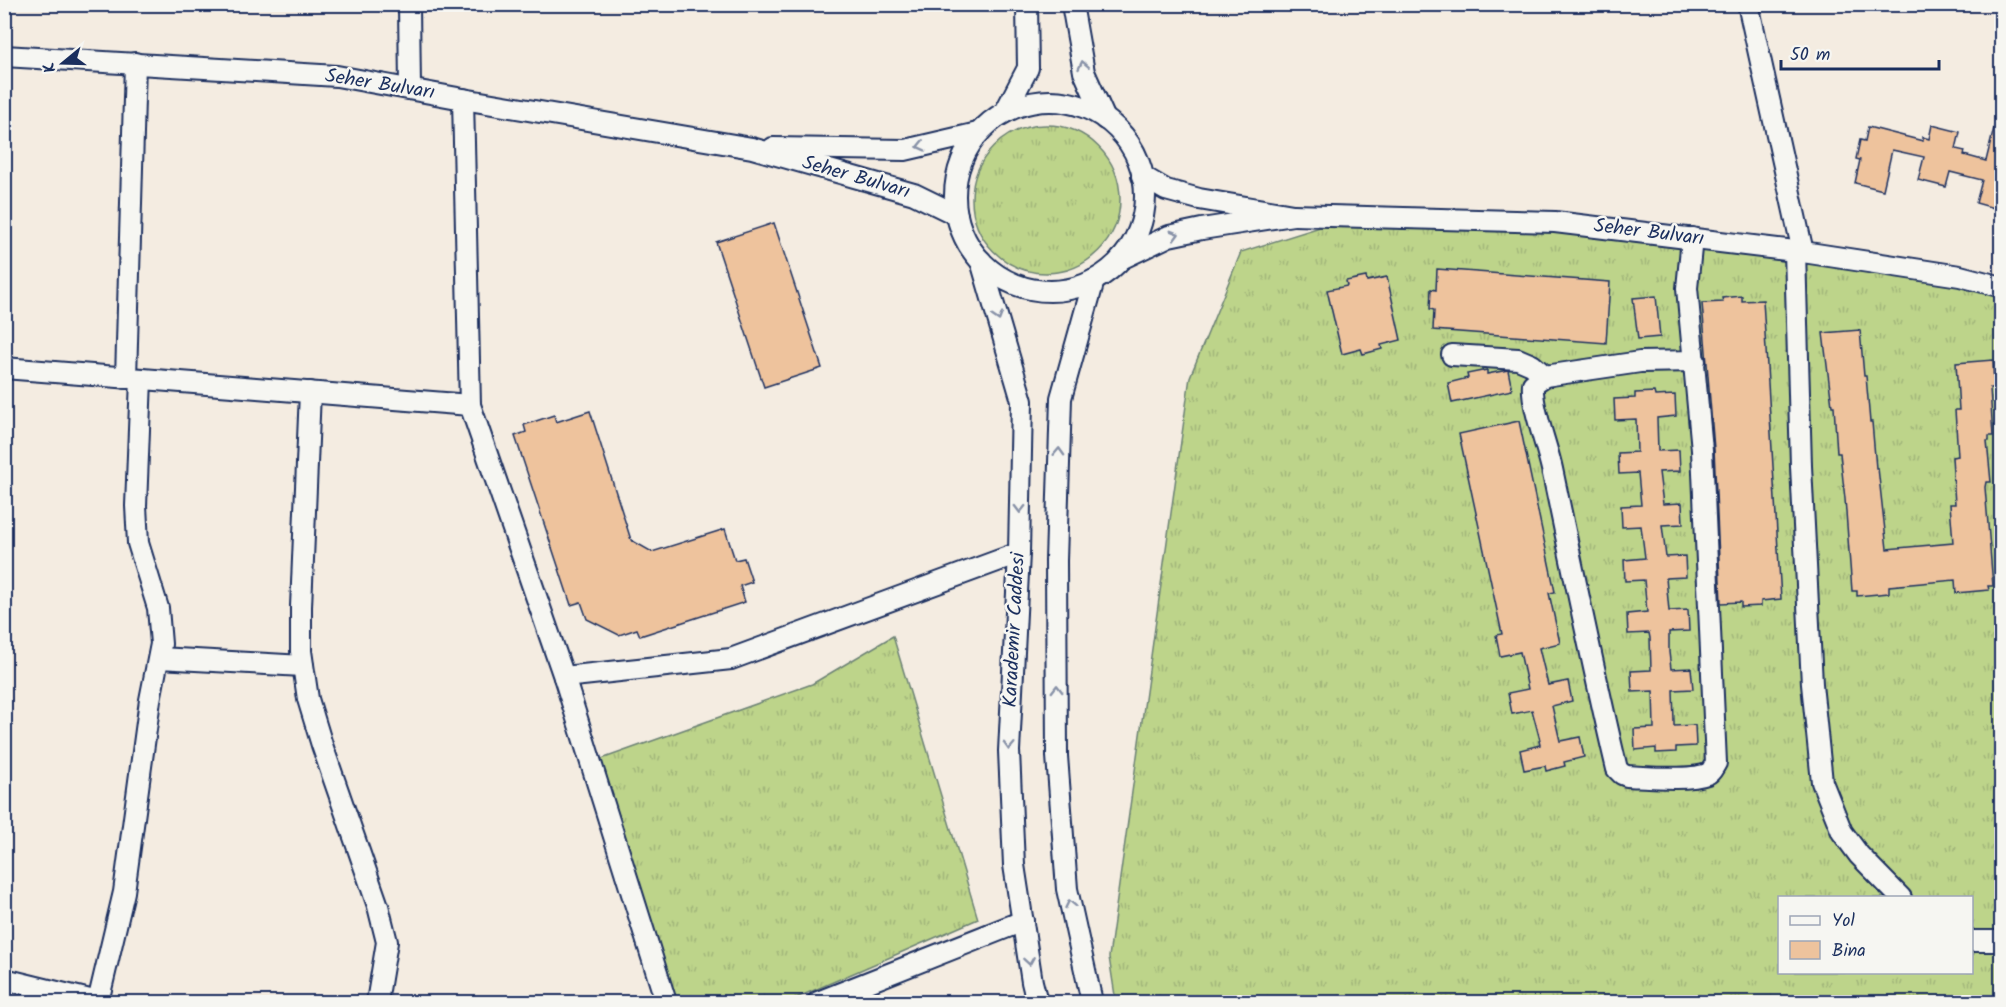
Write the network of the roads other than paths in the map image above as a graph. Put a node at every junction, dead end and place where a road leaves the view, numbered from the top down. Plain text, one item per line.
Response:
1 (409, 4) edge
2 (1027, 4) edge
3 (1072, 4) edge
4 (1748, 4) edge
5 (4, 56) edge
6 (135, 63) junction
7 (411, 89) junction
8 (463, 99) junction
9 (1005, 112) junction
10 (1105, 118) junction
11 (978, 133) junction
12 (752, 148) junction
13 (1142, 176) junction
14 (957, 215) junction
15 (1293, 215) junction
16 (1692, 238) junction
17 (1799, 251) junction
18 (1121, 259) junction
19 (981, 261) junction
20 (1094, 280) junction
21 (2001, 287) edge
22 (1452, 355) dead end
23 (1695, 361) junction
24 (4, 368) edge
25 (1545, 376) junction
26 (134, 378) junction
27 (310, 392) junction
28 (470, 405) junction
29 (1019, 553) junction
30 (159, 658) junction
31 (303, 666) junction
32 (564, 677) junction
33 (1900, 896) edge
34 (1023, 921) junction
35 (1973, 941) edge
36 (2001, 941) edge
37 (4, 979) edge
38 (98, 1002) edge
39 (377, 1002) edge
40 (666, 1002) edge
41 (818, 1002) edge
42 (1037, 1002) edge
43 (1092, 1002) edge

1 - 7 street
2 - 9 street
10 -> 3 street
4 - 17 street
5 - 6 street, Seher Bulvarı
6 - 7 street, Seher Bulvarı
6 - 26 street
7 - 8 street, Seher Bulvarı
8 - 12 street, Seher Bulvarı
8 - 28 street
9 - 10 street
9 - 11 street
10 - 13 street
11 -> 12 street, Seher Bulvarı
11 - 14 street
12 - 14 street, Seher Bulvarı
13 - 15 street, Seher Bulvarı
13 - 18 street
14 - 19 street
15 - 16 street, Seher Bulvarı
18 -> 15 street, Seher Bulvarı
16 - 17 street, Seher Bulvarı
16 - 23 street
17 - 21 street, Seher Bulvarı
17 - 33 street
18 - 20 street
19 - 20 street
19 -> 29 street, Karademir Caddesi
43 -> 20 street, Karademir Caddesi
22 - 25 street
23 - 25 street
23 - 25 street
24 - 26 street
26 - 27 street
26 - 30 street
27 - 28 street
27 - 31 street
28 - 32 street
29 - 32 street
29 -> 34 street, Karademir Caddesi
30 - 31 street
30 - 38 street
31 - 39 street
32 - 40 street
34 - 41 street
34 -> 42 street, Karademir Caddesi
35 - 36 street
37 - 38 street

